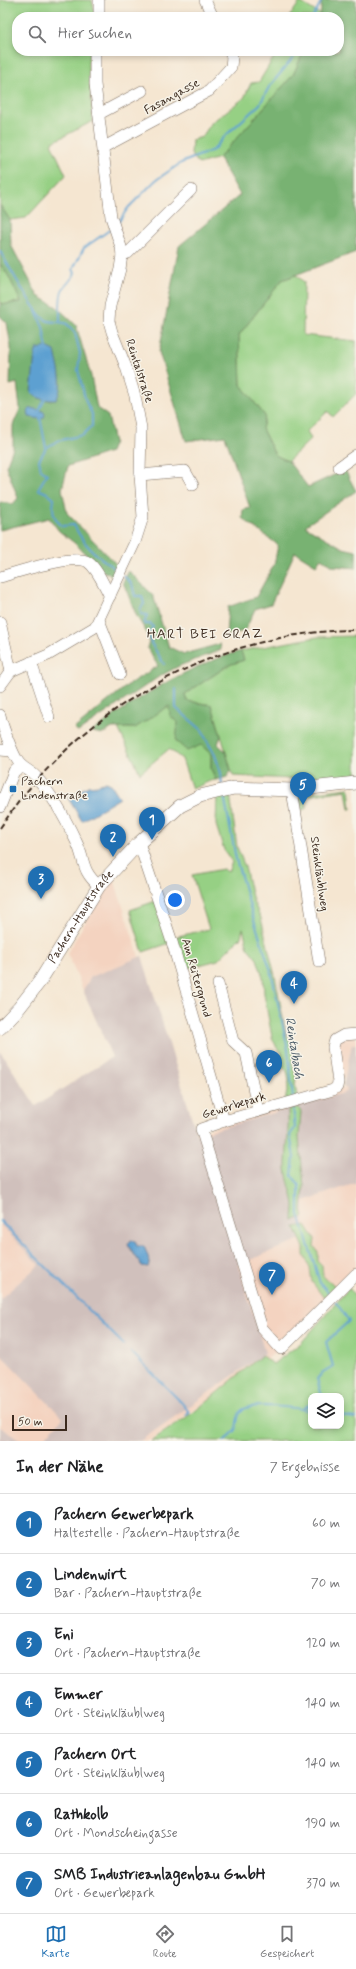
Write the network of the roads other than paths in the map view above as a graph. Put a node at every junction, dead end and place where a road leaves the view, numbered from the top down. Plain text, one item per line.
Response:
1 (98, 0) edge
2 (205, 0) edge
3 (99, 12) edge
4 (211, 12) edge
5 (95, 56) edge
6 (231, 56) edge
7 (142, 92) dead end
8 (99, 114) junction
9 (104, 147) junction
10 (191, 190) dead end
11 (122, 255) junction
12 (356, 455) edge
13 (339, 467) dead end
14 (140, 475) junction
15 (193, 485) dead end
16 (0, 577) edge
17 (110, 596) junction
18 (99, 620) junction
19 (0, 622) edge
20 (31, 662) junction
21 (11, 671) junction
22 (120, 674) dead end
23 (0, 686) edge
24 (0, 715) edge
25 (49, 717) dead end
26 (0, 750) edge
27 (12, 751) junction
28 (22, 767) junction
29 (356, 783) edge
30 (292, 790) junction
31 (0, 807) edge
32 (139, 843) junction
33 (99, 886) junction
34 (318, 962) dead end
35 (218, 984) dead end
36 (0, 1028) edge
37 (356, 1034) edge
38 (258, 1111) junction
39 (224, 1121) junction
40 (356, 1274) edge

1 - 3 street
2 - 4 street
5 - 8 street, Reintalstraße
6 - 9 street, Fasangasse
7 - 8 street
8 - 9 street, Reintalstraße
9 - 11 street, Reintalstraße
10 - 11 street
11 - 14 street, Reintalstraße
12 - 13 street
14 - 15 street
14 - 17 street, Reintalstraße
16 - 17 street
17 - 18 street, Reintalstraße
18 - 20 street, Reintalstraße
18 - 22 street
19 - 21 street
20 - 21 street, Reintalstraße
20 - 25 street
21 - 23 street, Reintalstraße
24 - 27 street
26 - 27 street
27 - 28 street
28 - 31 street
28 - 33 street
29 - 30 main road, Pachern-Hauptstraße
30 - 32 main road, Pachern-Hauptstraße
30 - 34 street, Steinkläublweg
32 - 33 main road, Pachern-Hauptstraße
32 - 39 street, Am Reitergrund
33 - 36 main road, Pachern-Hauptstraße
35 - 38 street
37 - 38 street, Gewerbepark
38 - 39 street, Gewerbepark
39 - 40 street, Gewerbepark

